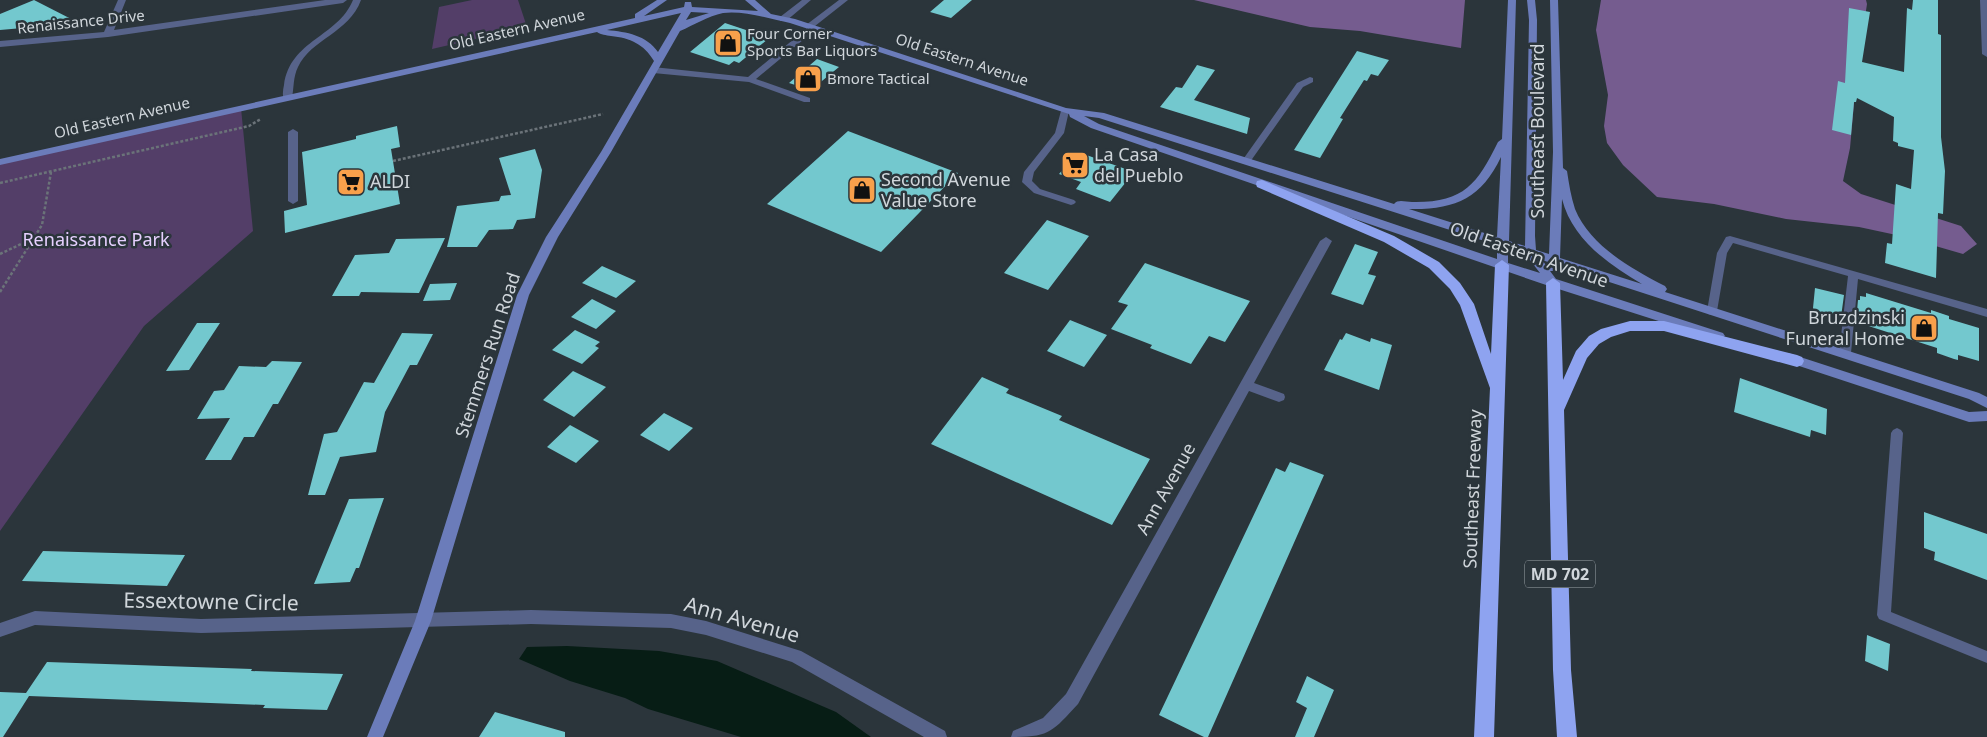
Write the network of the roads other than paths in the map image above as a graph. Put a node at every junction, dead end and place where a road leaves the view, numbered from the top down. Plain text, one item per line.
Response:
1 (122, 0) edge
2 (343, 0) edge
3 (357, 0) edge
4 (663, 0) edge
5 (703, 0) edge
6 (749, 0) edge
7 (807, 0) edge
8 (844, 0) edge
9 (1512, 0) edge
10 (1531, 0) edge
11 (1554, 0) edge
12 (1984, 0) edge
13 (688, 4) edge
14 (740, 10) junction
15 (769, 15) junction
16 (783, 19) junction
17 (630, 22) junction
18 (811, 28) junction
19 (676, 30) junction
20 (586, 32) junction
21 (108, 34) junction
22 (0, 44) edge
23 (1987, 54) edge
24 (655, 65) junction
25 (750, 80) junction
26 (1310, 80) dead end
27 (287, 98) junction
28 (807, 100) dead end
29 (1065, 111) junction
30 (293, 132) dead end
31 (1505, 138) junction
32 (1558, 152) junction
33 (1247, 160) junction
34 (0, 162) edge
35 (1262, 184) junction
36 (1349, 193) junction
37 (293, 201) dead end
38 (1071, 202) dead end
39 (1326, 241) dead end
40 (1502, 243) junction
41 (1531, 253) junction
42 (1554, 261) junction
43 (1502, 265) junction
44 (1853, 276) junction
45 (1553, 283) junction
46 (1712, 311) junction
47 (1987, 313) edge
48 (1845, 353) junction
49 (1797, 361) junction
50 (1247, 385) junction
51 (1279, 397) dead end
52 (1498, 398) junction
53 (1987, 403) edge
54 (1558, 411) junction
55 (1987, 416) edge
56 (1897, 433) dead end
57 (423, 621) junction
58 (0, 630) edge
59 (1987, 657) edge
60 (375, 737) edge
61 (939, 737) edge
62 (1019, 737) edge
63 (1484, 737) edge
64 (1567, 737) edge

1 - 21 street
2 - 21 street, Renaissance Drive
3 - 27 street
4 - 17 street
5 - 13 street
6 - 15 street
7 - 16 lane
8 - 18 lane
9 - 31 street, Southeast Boulevard
10 - 41 street
11 - 32 street, Southeast Boulevard / MD 702
12 - 23 street
13 - 14 street, Old Eastern Avenue
13 - 17 street, Old Eastern Avenue
13 - 19 street, Stemmers Run Road
14 - 15 street, Old Eastern Avenue
14 - 19 street
15 - 16 street, Old Eastern Avenue
16 - 18 street, Old Eastern Avenue
17 - 20 street, Old Eastern Avenue
18 - 25 lane
18 - 29 street, Old Eastern Avenue
19 - 24 street, Stemmers Run Road
20 - 24 street
20 - 27 street, Old Eastern Avenue
21 - 22 street, Renaissance Drive
24 - 25 lane
24 - 57 street, Stemmers Run Road
25 - 28 lane
26 - 33 lane
27 - 34 street, Old Eastern Avenue
29 - 33 street, Old Eastern Avenue
29 - 35 street, Old Eastern Avenue
29 - 38 lane
30 - 37 lane
31 - 36 street
31 - 40 street, Southeast Boulevard
32 - 42 street, Southeast Boulevard / MD 702
32 - 46 street
33 - 36 street, Old Eastern Avenue
35 - 43 street, Old Eastern Avenue
35 - 52 highway
36 - 40 street, Old Eastern Avenue
39 - 50 street, Ann Avenue
40 - 41 street, Old Eastern Avenue
40 - 43 street, Southeast Freeway
41 - 42 street, Old Eastern Avenue
41 - 45 street
42 - 45 street, MD 702
42 - 46 street, Old Eastern Avenue
43 - 45 street, Old Eastern Avenue
43 - 52 highway, Southeast Freeway
44 - 46 lane
44 - 47 lane
44 - 48 lane
45 - 49 street, Old Eastern Avenue
45 - 54 highway, MD 702
46 - 48 street, Old Eastern Avenue
48 - 53 street, Old Eastern Avenue
49 - 54 highway
49 - 55 street, Old Eastern Avenue
50 - 51 street
50 - 62 street, Ann Avenue
52 - 63 highway, Southeast Freeway
54 - 64 highway, MD 702
56 - 59 lane
57 - 58 street, Essextowne Circle
57 - 60 street, Stemmers Run Road
57 - 61 street, Ann Avenue

